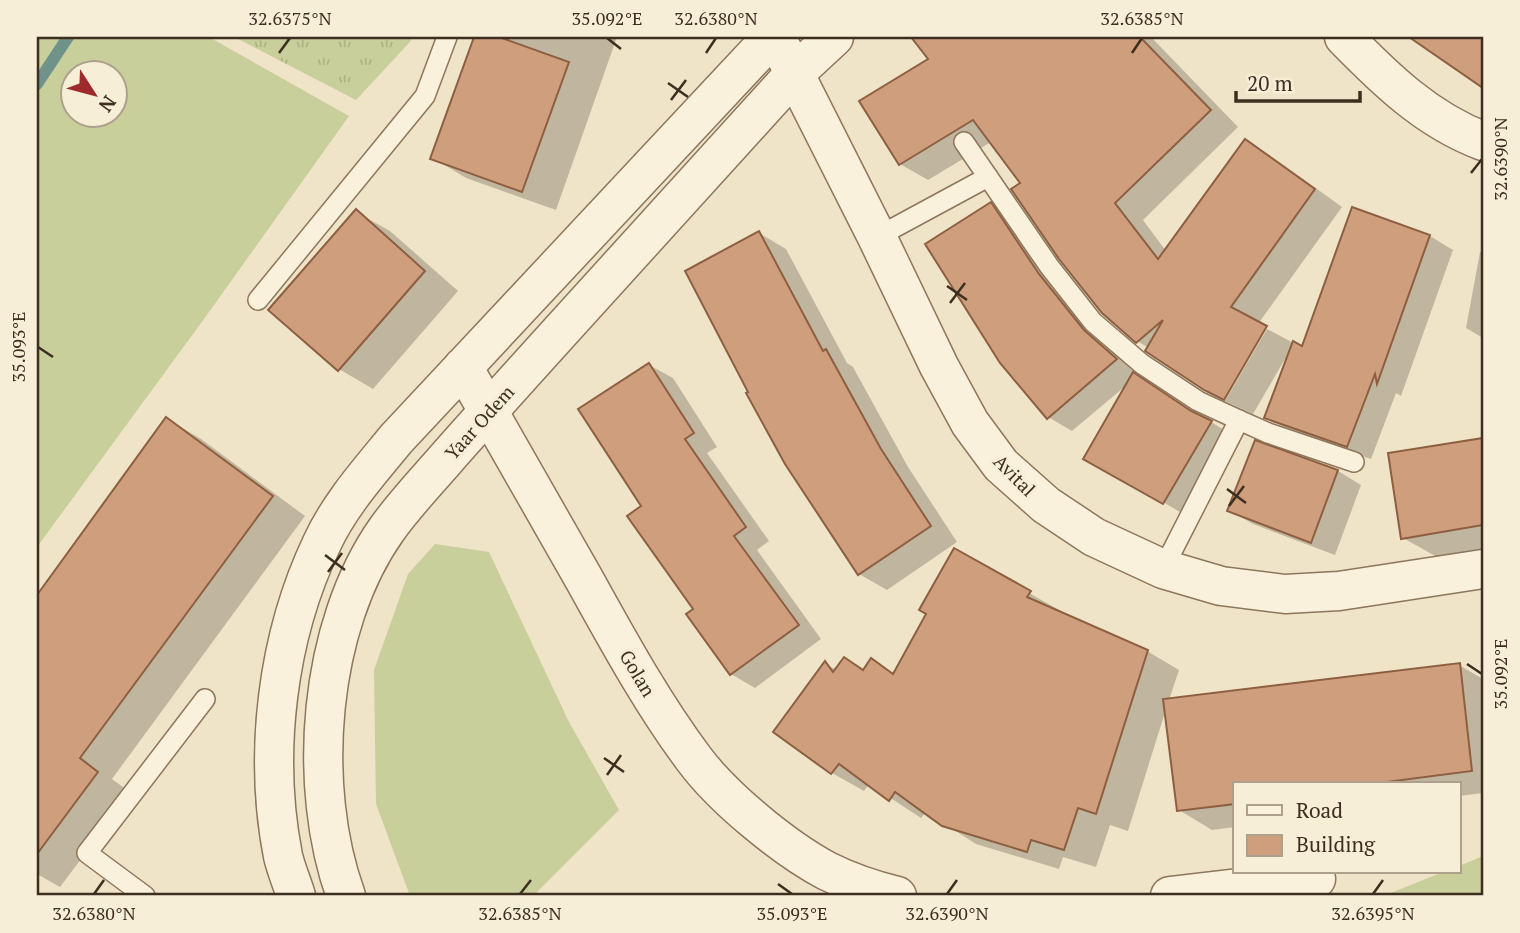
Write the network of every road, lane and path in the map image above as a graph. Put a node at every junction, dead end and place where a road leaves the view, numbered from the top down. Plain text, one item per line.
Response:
1 (447, 37) edge
2 (774, 37) edge
3 (834, 37) edge
4 (1344, 37) edge
5 (793, 75) junction
6 (1483, 141) edge
7 (964, 142) dead end
8 (988, 177) junction
9 (877, 237) junction
10 (258, 300) dead end
11 (463, 367) junction
12 (488, 411) junction
13 (1239, 420) junction
14 (1354, 462) dead end
15 (1163, 569) junction
16 (1483, 569) edge
17 (205, 699) dead end
18 (1316, 879) dead end
19 (145, 896) edge
20 (296, 896) edge
21 (346, 896) edge
22 (897, 896) edge
23 (1170, 896) edge

1 - 10 lane
2 - 5 street, Avital
2 - 11 street
3 - 5 street, Yaar Odem
4 - 6 street
5 - 9 street, Avital
5 - 12 street, Yaar Odem
7 - 8 lane
8 - 9 lane
8 - 13 lane
9 - 15 street, Avital
11 - 12 street, Golan
11 - 20 street
12 - 21 street, Yaar Odem
12 - 22 street, Golan
13 - 14 lane
13 - 15 lane
15 - 16 street, Avital
17 - 19 lane
18 - 23 street

